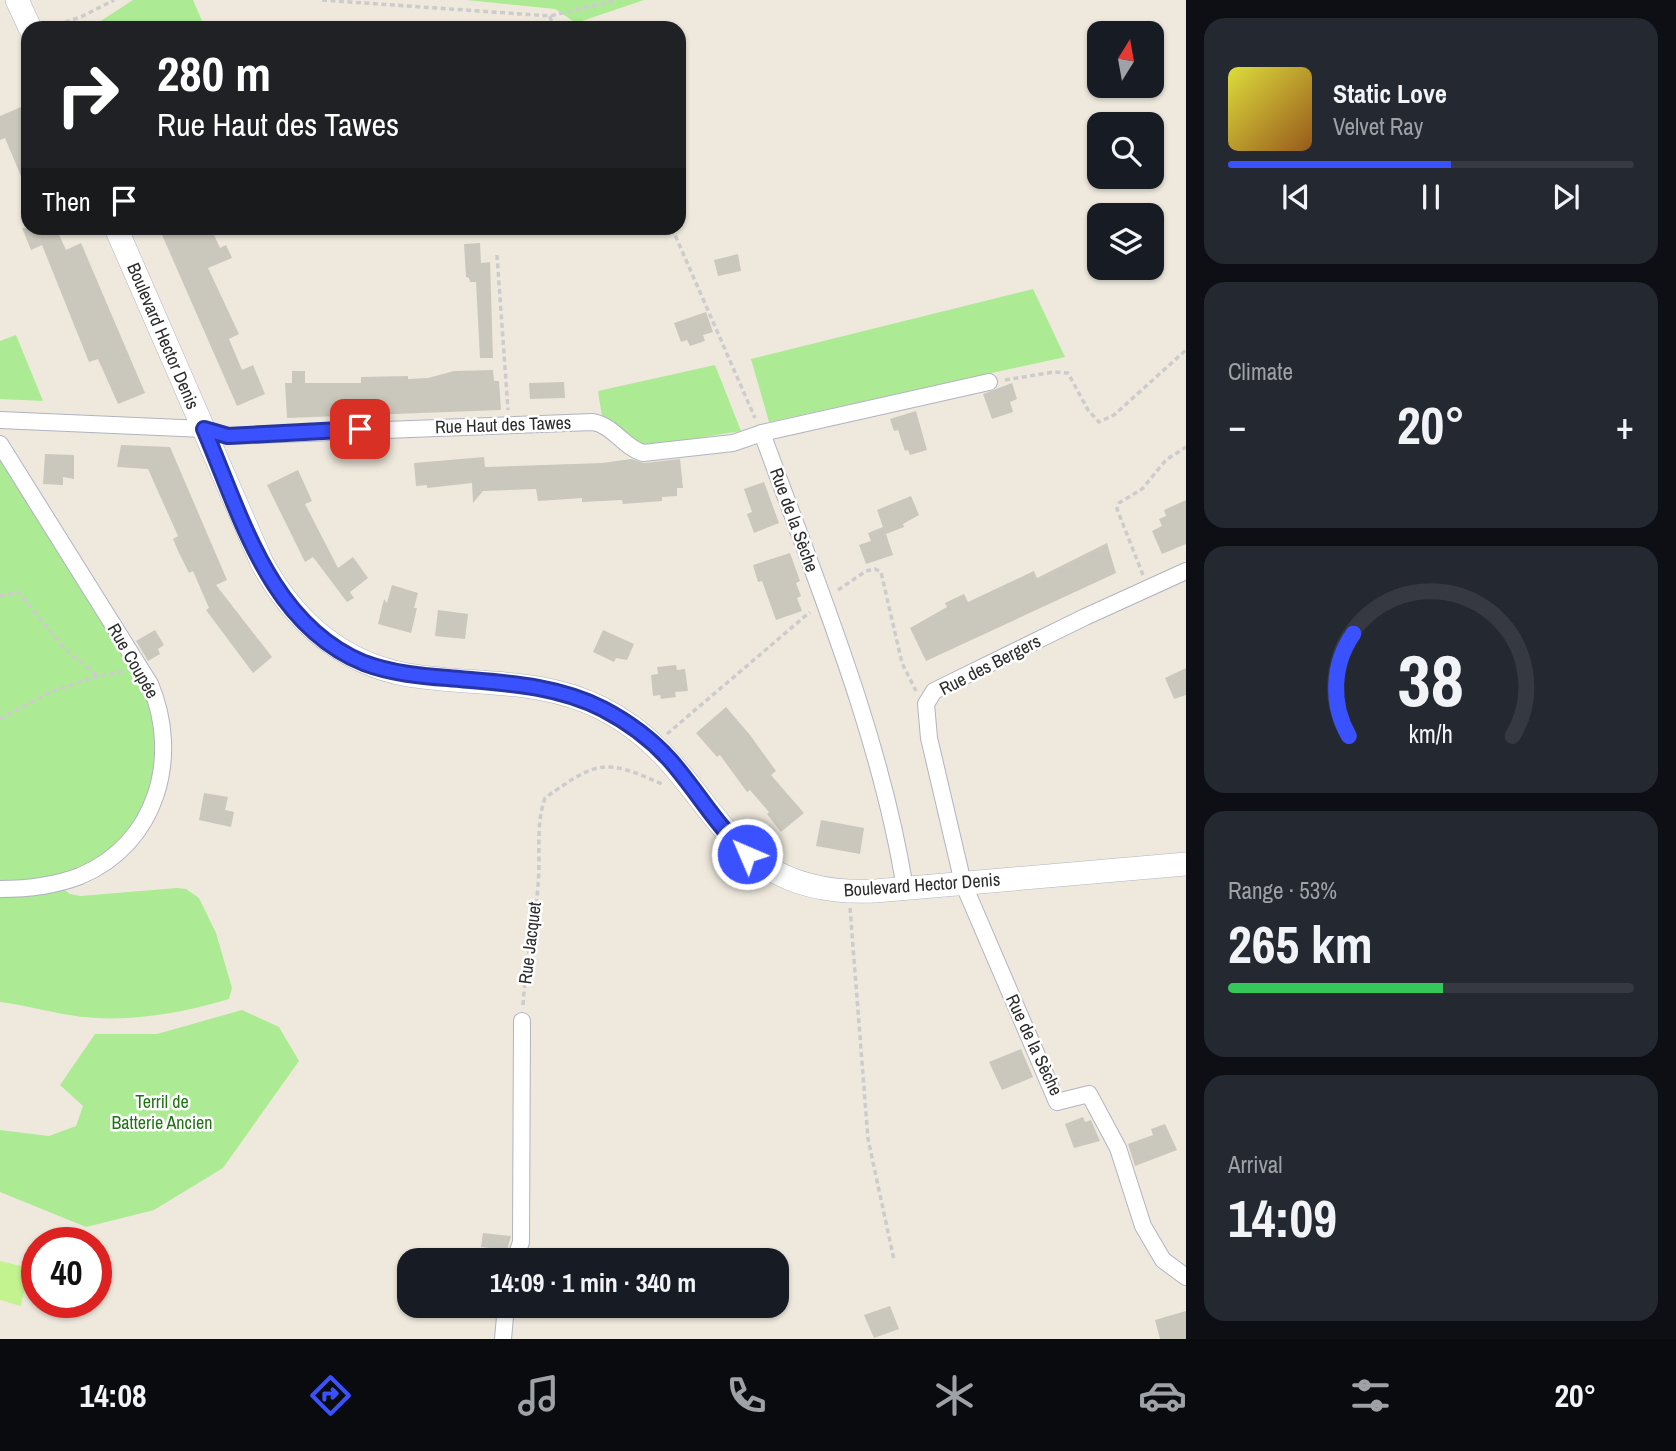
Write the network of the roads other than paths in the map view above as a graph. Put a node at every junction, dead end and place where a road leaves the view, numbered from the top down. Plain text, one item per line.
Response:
1 (18, 0) edge
2 (27, 21) edge
3 (119, 235) edge
4 (989, 382) road end
5 (0, 420) edge
6 (204, 429) junction
7 (762, 433) junction
8 (0, 444) edge
9 (1186, 571) edge
10 (1186, 864) edge
11 (963, 883) junction
12 (905, 888) junction
13 (0, 889) edge
14 (523, 1021) road end
15 (519, 1248) edge
16 (1186, 1277) edge
17 (505, 1318) edge
18 (503, 1339) edge

1 - 2 street
3 - 6 street, Boulevard Hector Denis
4 - 7 street, Rue Haut des Tawes
5 - 6 street, Rue Haut des Tawes
6 - 7 street, Rue Haut des Tawes
6 - 12 street, Boulevard Hector Denis
7 - 12 street, Rue de la Sèche
8 - 13 street, Rue Coupée
9 - 11 street, Rue des Bergers
10 - 11 street, Boulevard Hector Denis
11 - 12 street, Boulevard Hector Denis
11 - 16 street, Rue de la Sèche
14 - 15 street
17 - 18 street

